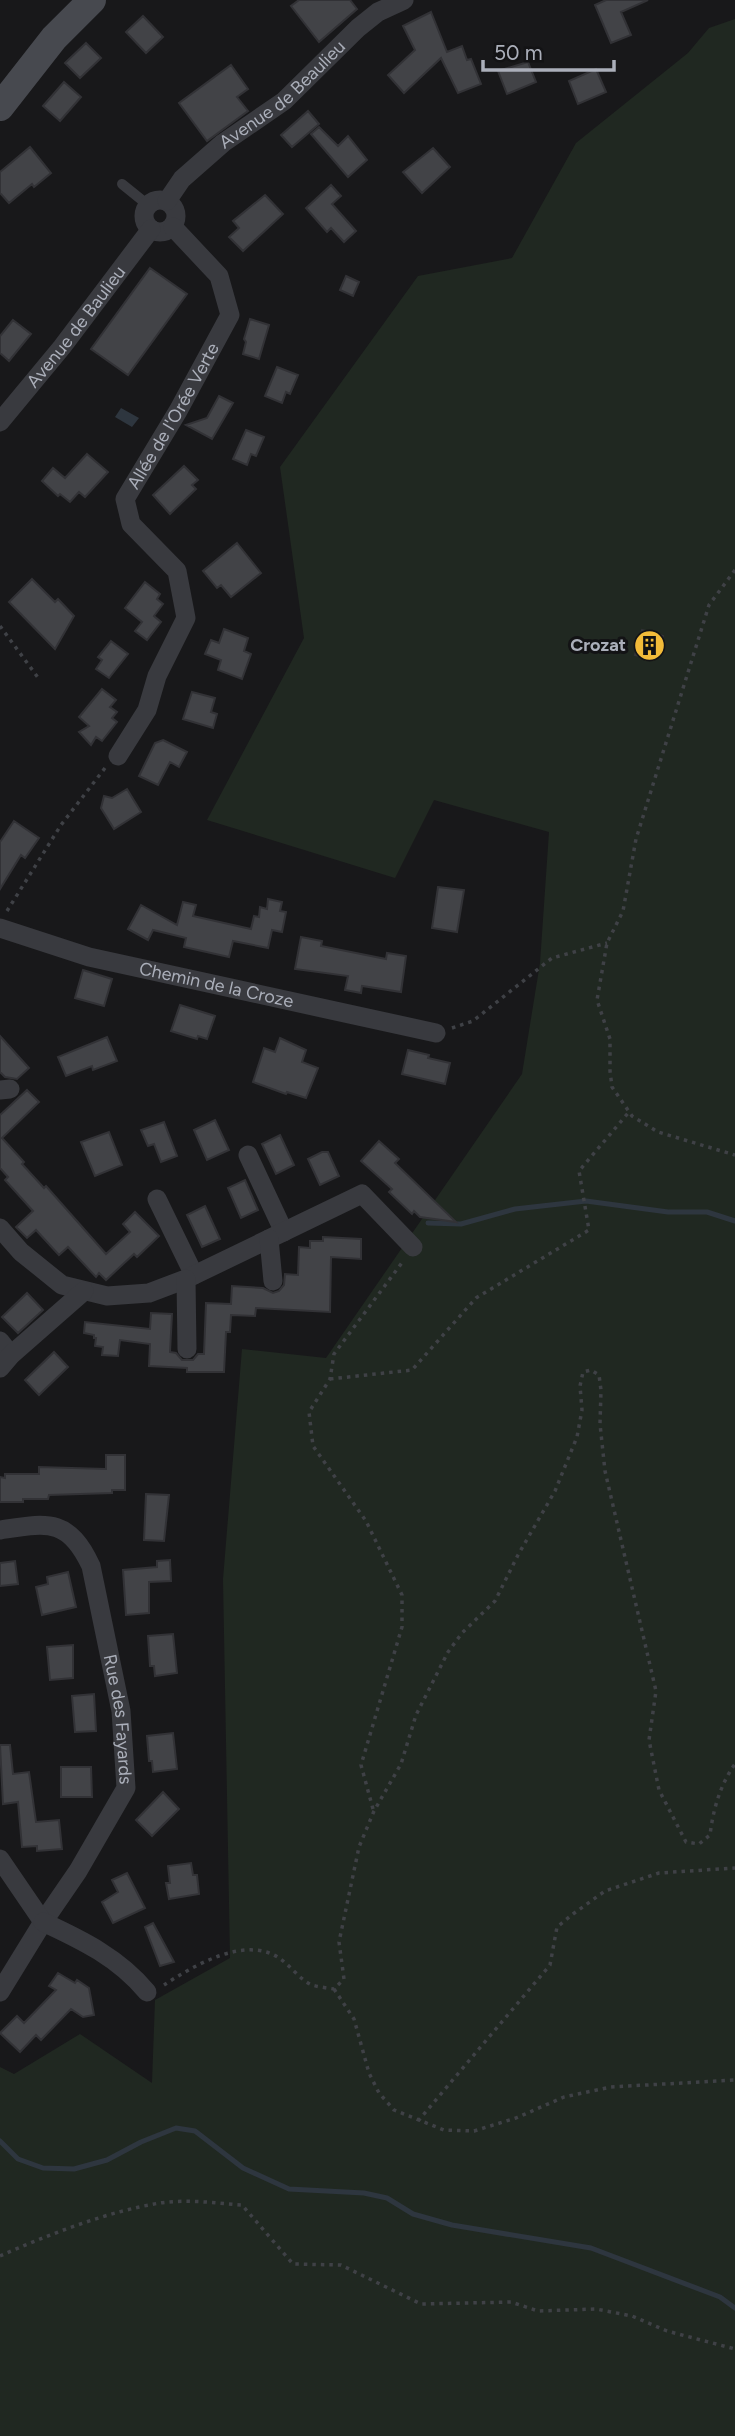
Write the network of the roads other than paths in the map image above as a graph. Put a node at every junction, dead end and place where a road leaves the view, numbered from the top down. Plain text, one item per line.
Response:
1 (92, 0) edge
2 (404, 0) edge
3 (0, 107) edge
4 (122, 184) dead end
5 (157, 203) junction
6 (173, 227) junction
7 (151, 229) junction
8 (0, 422) edge
9 (118, 756) road end
10 (3, 919) edge
11 (436, 1033) road end
12 (248, 1154) dead end
13 (157, 1199) dead end
14 (0, 1228) edge
15 (276, 1236) junction
16 (413, 1247) road end
17 (190, 1277) junction
18 (273, 1281) dead end
19 (84, 1291) junction
20 (187, 1349) dead end
21 (4, 1355) edge
22 (0, 1531) edge
23 (0, 1858) edge
24 (43, 1922) junction
25 (0, 1992) edge
26 (146, 1992) road end

1 - 3 main road
2 - 5 street, Avenue de Beaulieu
4 - 5 lane
5 - 6 street
5 - 7 street
6 - 7 street
6 - 9 street, Allée de l'Orée Verte
7 - 8 street, Avenue de Baulieu
10 - 11 street, Chemin de la Croze
12 - 15 street
13 - 17 street
14 - 19 street
15 - 16 street
15 - 17 street
15 - 18 street
17 - 19 street
17 - 20 street
19 - 21 street
22 - 24 street, Rue des Fayards
23 - 24 street
24 - 25 street, Rue des Fayards
24 - 26 street

